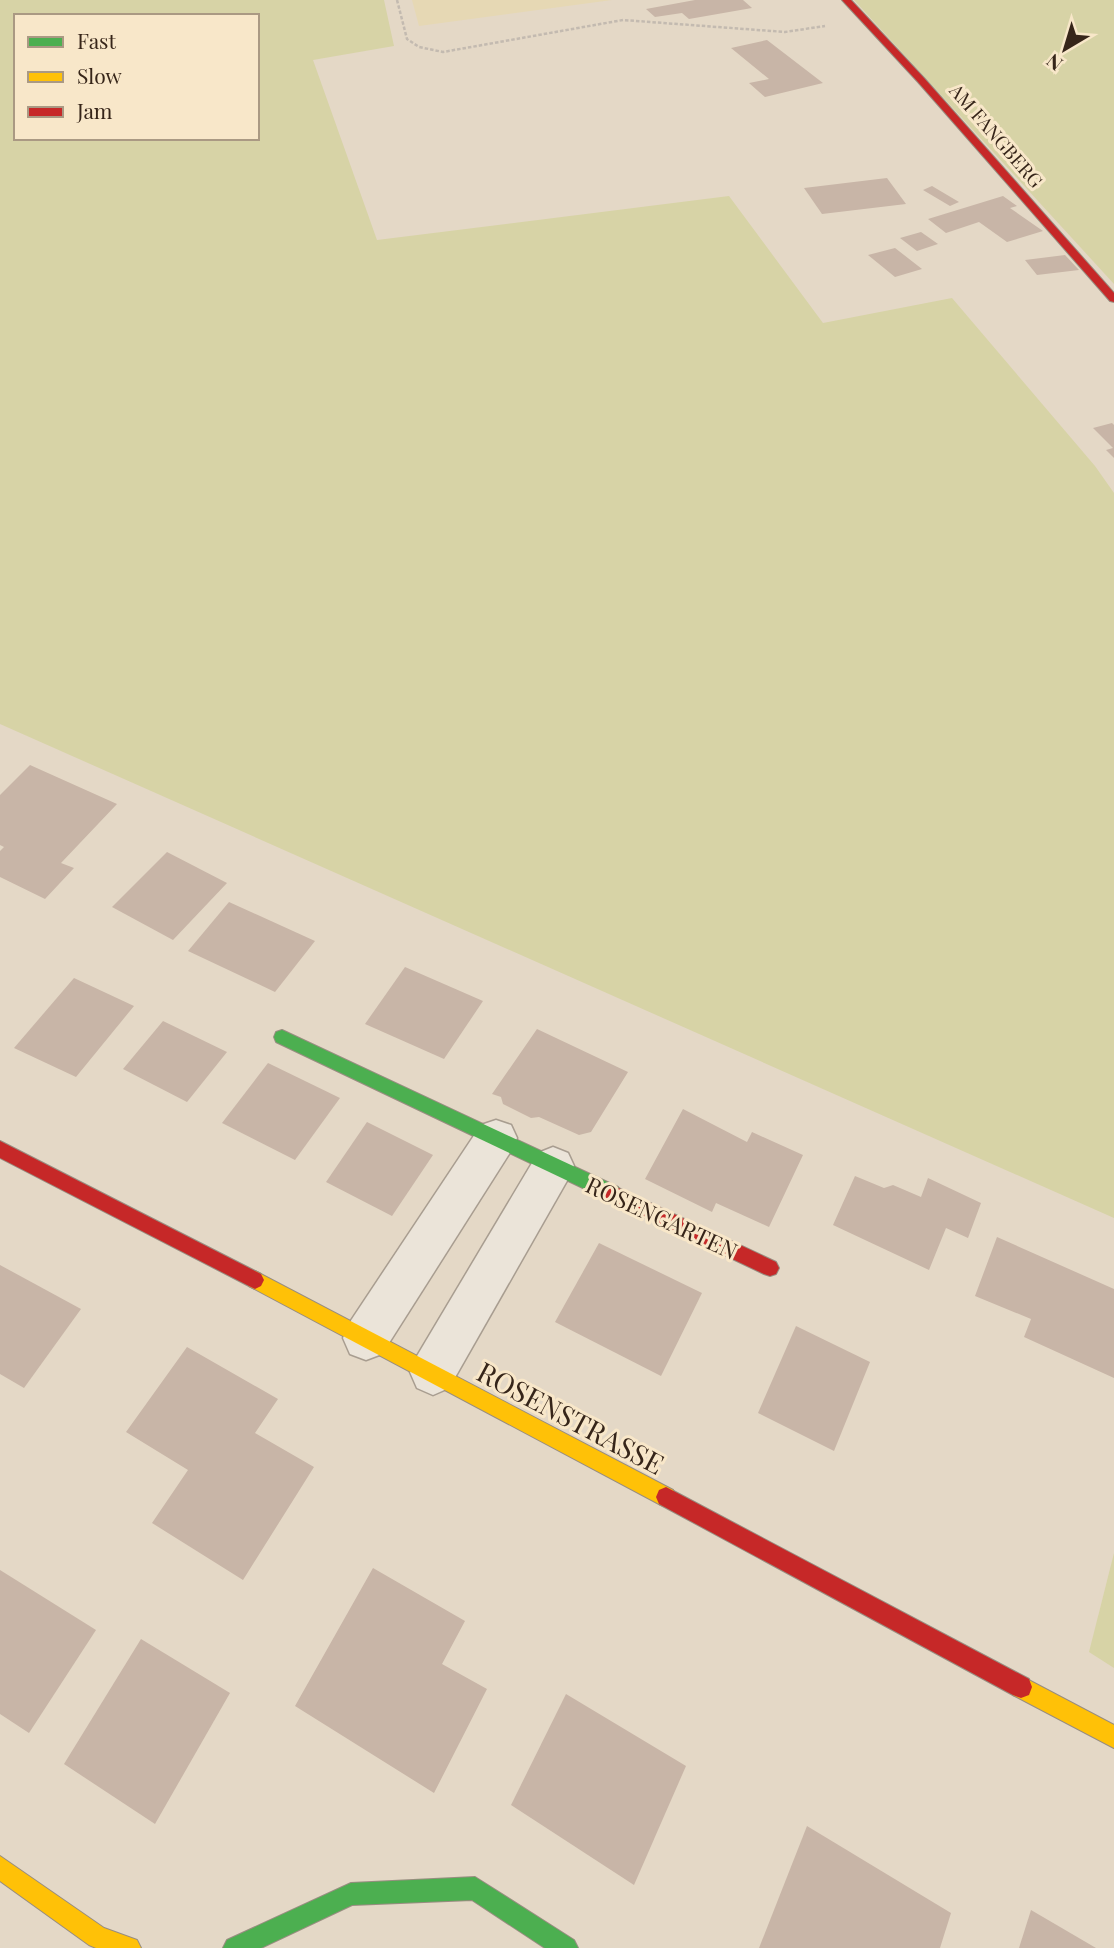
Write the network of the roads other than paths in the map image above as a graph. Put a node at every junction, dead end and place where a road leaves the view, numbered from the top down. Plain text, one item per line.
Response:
1 (846, 0) edge
2 (1114, 299) edge
3 (282, 1037) dead end
4 (496, 1138) junction
5 (0, 1150) edge
6 (553, 1166) junction
7 (770, 1268) dead end
8 (366, 1338) junction
9 (433, 1373) junction
10 (1114, 1737) edge
11 (0, 1867) edge
12 (106, 1944) edge
13 (235, 1948) edge
14 (566, 1948) edge

1 - 2 street, AM FANGBERG
3 - 4 street, ROSENGARTEN
4 - 6 street, ROSENGARTEN
4 - 8 street
5 - 8 street, ROSENSTRASSE
6 - 7 street, ROSENGARTEN
6 - 9 street
8 - 9 street, ROSENSTRASSE
9 - 10 street, ROSENSTRASSE
11 - 12 street
13 - 14 street

